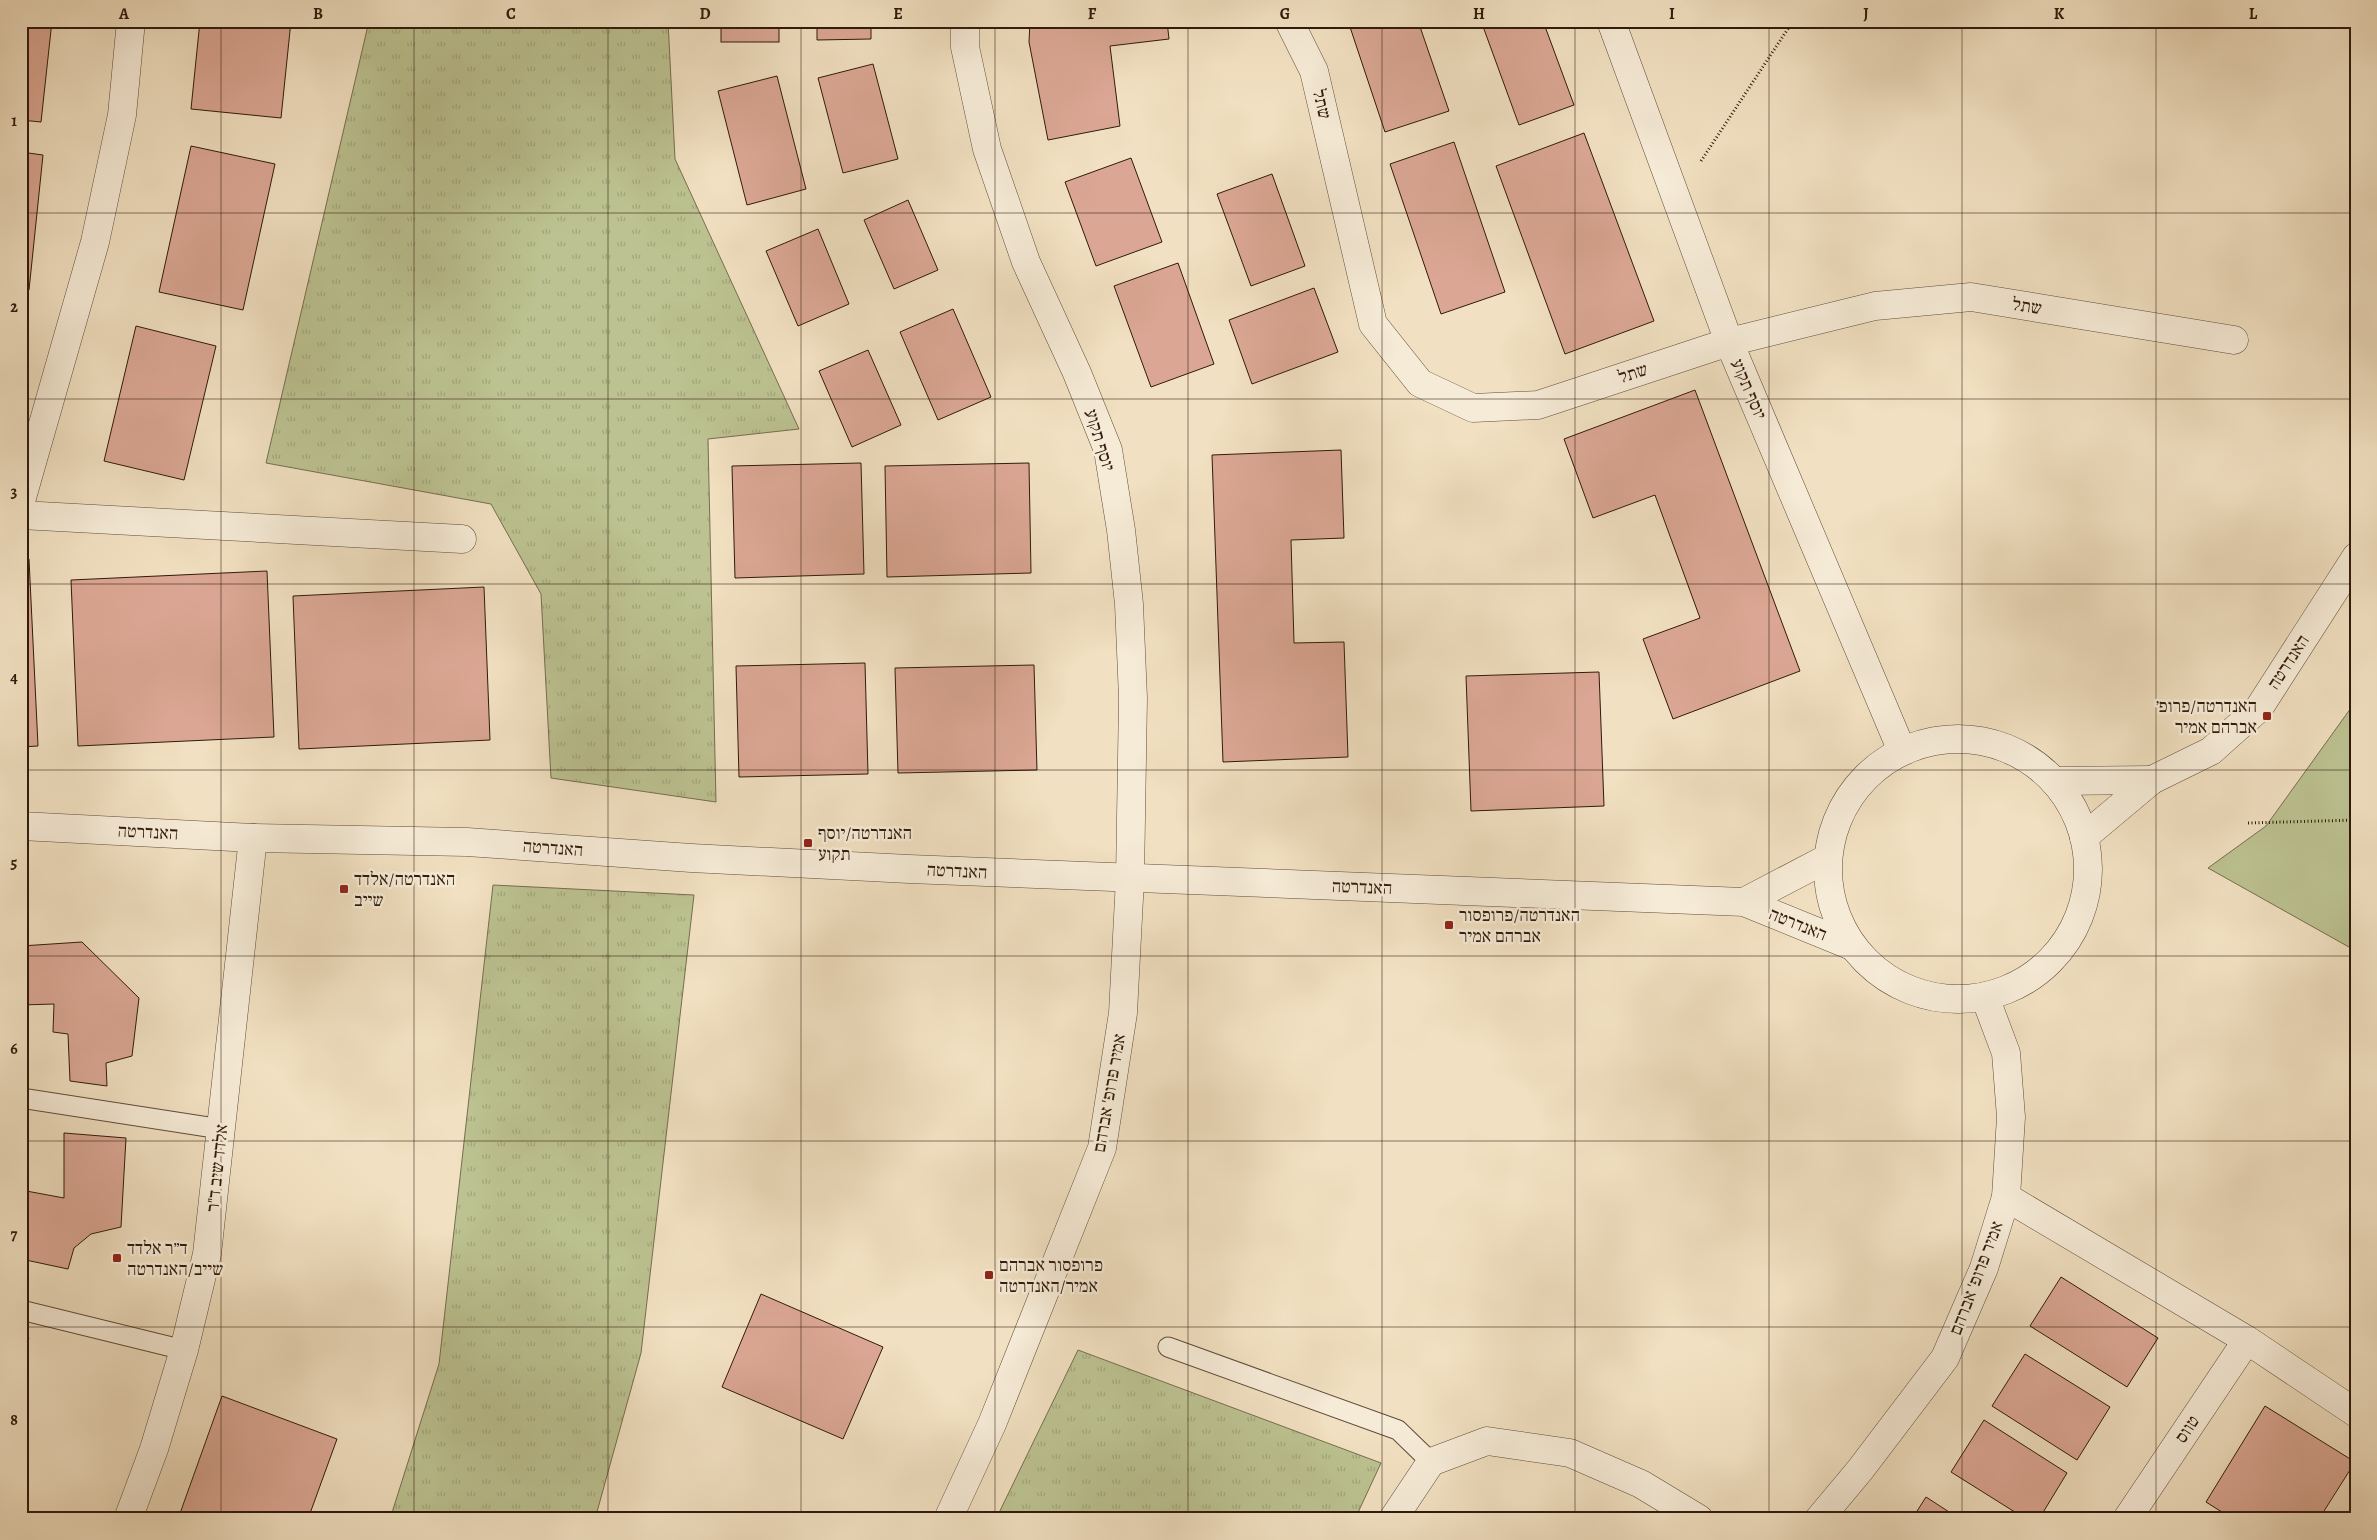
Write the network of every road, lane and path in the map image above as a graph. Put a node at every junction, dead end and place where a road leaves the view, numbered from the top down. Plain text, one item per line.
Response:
1 (131, 21) edge
2 (965, 21) edge
3 (1289, 21) edge
4 (1611, 21) edge
5 (1793, 21) edge
6 (1676, 198) junction
7 (2234, 340) dead end
8 (1729, 342) junction
9 (21, 501) edge
10 (21, 514) edge
11 (462, 539) dead end
12 (2356, 557) edge
13 (1902, 750) junction
14 (2152, 780) junction
15 (2054, 781) junction
16 (2356, 820) edge
17 (2248, 823) dead end
18 (21, 826) edge
19 (2084, 837) junction
20 (253, 838) junction
21 (1828, 858) junction
22 (1130, 879) junction
23 (1744, 902) junction
24 (1852, 946) junction
25 (1985, 996) junction
26 (21, 1098) edge
27 (221, 1129) junction
28 (2006, 1197) junction
29 (21, 1310) edge
30 (2247, 1340) junction
31 (1168, 1347) dead end
32 (184, 1350) junction
33 (2356, 1413) edge
34 (1431, 1462) junction
35 (128, 1519) edge
36 (948, 1519) edge
37 (1393, 1519) edge
38 (1699, 1519) edge
39 (1819, 1519) edge
40 (2127, 1519) edge

1 - 9 street
2 - 22 street, יוסף תקוע
3 - 8 street, שתל
4 - 6 street, יוסף תקוע
5 - 6 path
6 - 8 street, יוסף תקוע
7 - 8 street, שתל
8 - 13 street, יוסף תקוע
10 - 11 street
12 - 14 street, האנדרטה
13 - 15 street
13 - 21 street
14 - 15 street, האנדרטה
14 - 19 street, האנדרטה
15 - 19 street
16 - 17 path
18 - 20 street, האנדרטה
19 - 25 street
20 - 22 street, האנדרטה
20 - 27 street, אלדד שיב ד"ר
21 - 23 street, האנדרטה
21 - 24 street
22 - 23 street, האנדרטה
22 - 36 street, אמיר פרופ' אברהם
23 - 24 street, האנדרטה
24 - 25 street
25 - 28 street, אמיר פרופ' אברהם
26 - 27 lane
27 - 32 street, אלדד שיב ד"ר
28 - 30 street
28 - 39 street, אמיר פרופ' אברהם
29 - 32 lane
30 - 33 street
30 - 40 street, טווס
31 - 34 lane
32 - 35 street, אלדד שיב ד"ר
34 - 37 street
34 - 38 street

